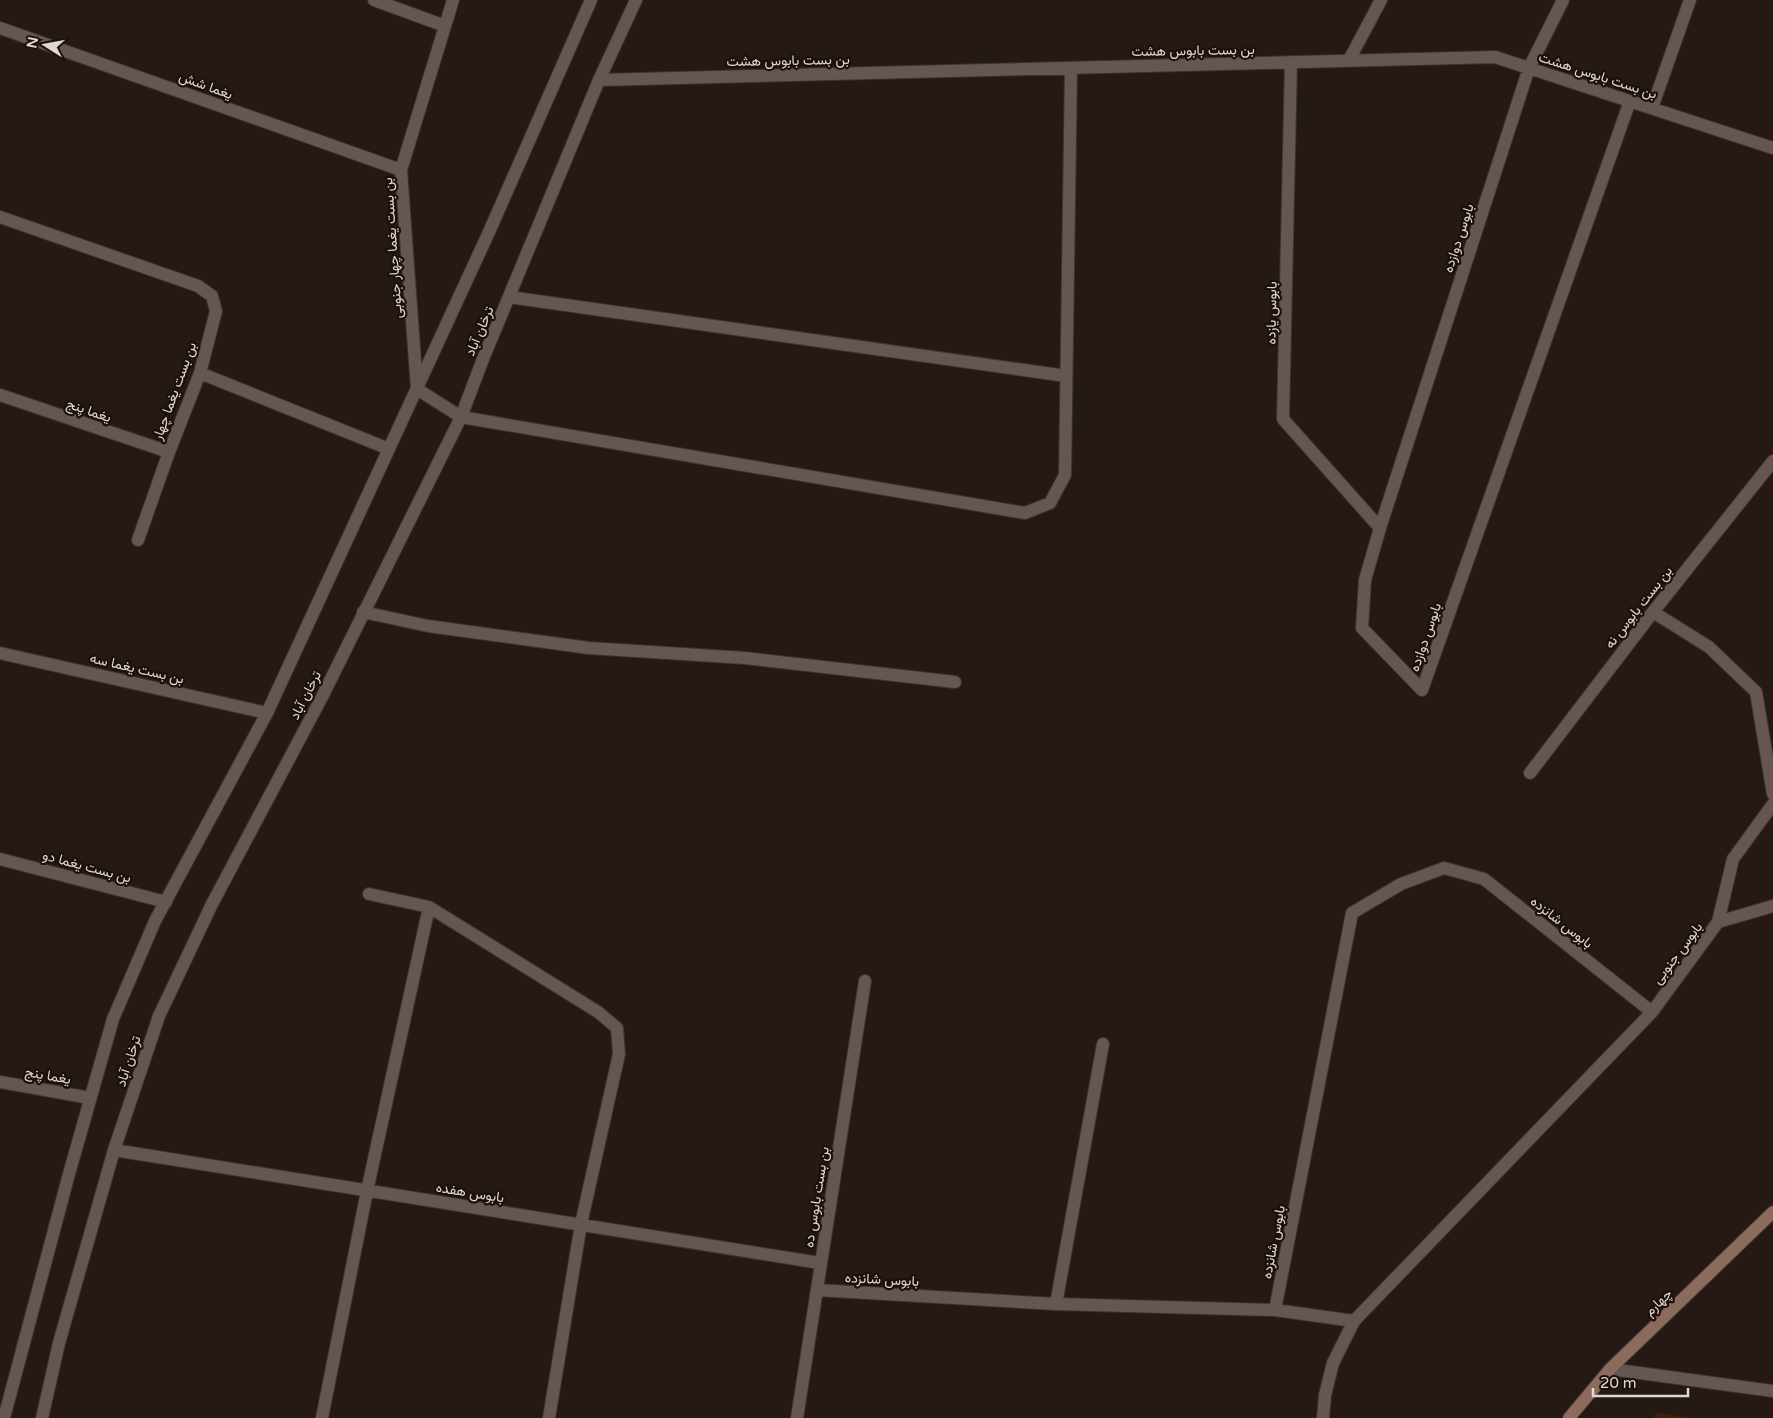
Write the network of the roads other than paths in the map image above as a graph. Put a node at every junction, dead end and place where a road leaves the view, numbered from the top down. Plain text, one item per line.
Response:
1 (374, 0) edge
2 (453, 0) edge
3 (591, 0) edge
4 (636, 0) edge
5 (1381, 0) edge
6 (1563, 0) edge
7 (1690, 0) edge
8 (445, 26) junction
9 (0, 28) edge
10 (1349, 60) junction
11 (1291, 62) junction
12 (1070, 68) junction
13 (1529, 68) junction
14 (599, 80) junction
15 (1630, 101) junction
16 (1652, 108) junction
17 (1773, 148) edge
18 (401, 170) junction
19 (0, 217) edge
20 (509, 297) junction
21 (200, 372) junction
22 (1066, 376) junction
23 (416, 389) junction
24 (0, 395) edge
25 (461, 417) junction
26 (389, 449) junction
27 (168, 452) junction
28 (1773, 461) edge
29 (1380, 528) junction
30 (138, 540) dead end
31 (363, 612) junction
32 (1652, 612) junction
33 (0, 653) edge
34 (955, 682) dead end
35 (267, 713) junction
36 (1530, 773) dead end
37 (1773, 794) edge
38 (1773, 804) edge
39 (0, 859) edge
40 (369, 894) dead end
41 (166, 902) junction
42 (1773, 906) edge
43 (429, 908) junction
44 (1718, 922) junction
45 (864, 981) dead end
46 (1652, 1012) junction
47 (1103, 1044) dead end
48 (0, 1082) edge
49 (90, 1098) junction
50 (114, 1150) junction
51 (367, 1191) junction
52 (1773, 1212) edge
53 (581, 1224) junction
54 (820, 1263) junction
55 (817, 1290) junction
56 (1056, 1304) junction
57 (1275, 1310) junction
58 (1354, 1321) junction
59 (1610, 1369) junction
60 (1773, 1391) edge
61 (4, 1418) edge
62 (42, 1418) edge
63 (322, 1418) edge
64 (549, 1418) edge
65 (797, 1418) edge
66 (1323, 1418) edge
67 (1569, 1418) edge

1 - 8 street
2 - 8 street, بن بست یغما چهار جنوبی
3 - 23 street, ترخان آباد
4 - 14 street, ترخان آباد
5 - 10 street
6 - 13 street, بابوس دوازده
7 - 16 street
8 - 18 street, بن بست یغما چهار جنوبی
9 - 18 street, یغما شش
10 - 11 street, بن بست بابوس هشت
10 - 13 street, بن بست بابوس هشت
11 - 12 street, بن بست بابوس هشت
11 - 29 street, بابوس یازده
12 - 14 street, بن بست بابوس هشت
12 - 22 street
13 - 15 street, بن بست بابوس هشت
13 - 29 street, بابوس دوازده
14 - 20 street, ترخان آباد
15 - 16 street, بن بست بابوس هشت
15 - 29 street, بابوس دوازده
16 - 17 street, بن بست بابوس هشت
18 - 23 street, بن بست یغما چهار جنوبی
19 - 21 street, بن بست یغما چهار
20 - 22 street
20 - 25 street, ترخان آباد
21 - 26 street
21 - 27 street, بن بست یغما چهار
22 - 25 street
23 - 25 street
23 - 26 street, ترخان آباد
24 - 27 street, یغما پنج
25 - 31 street, ترخان آباد
26 - 35 street, ترخان آباد
27 - 30 street, بن بست یغما چهار
28 - 32 street, بن بست بابوس نه
31 - 34 street
31 - 50 street, ترخان آباد
32 - 36 street, بن بست بابوس نه
32 - 37 street
33 - 35 street, بن بست یغما سه
35 - 41 street, ترخان آباد
38 - 44 street, بابوس جنوبی
39 - 41 street, بن بست یغما دو
40 - 43 street
41 - 49 street, ترخان آباد
42 - 44 street
43 - 51 street
43 - 53 street
44 - 46 street, بابوس جنوبی
45 - 54 street, بن بست بابوس ده
46 - 57 street, بابوس شانزده
46 - 58 street
47 - 56 street
48 - 49 street, یغما پنج
49 - 61 street, ترخان آباد
50 - 51 street, بابوس هفده
50 - 62 street, ترخان آباد
51 - 53 street, بابوس هفده
51 - 63 street
52 - 59 main road, چهارم
53 - 54 street, بابوس هفده
53 - 64 street
54 - 55 street, بن بست بابوس ده
55 - 56 street, بابوس شانزده
55 - 65 street, بن بست بابوس ده
56 - 57 street, بابوس شانزده
57 - 58 street, بابوس شانزده
58 - 66 street
59 - 60 street
59 - 67 main road, چهارم

